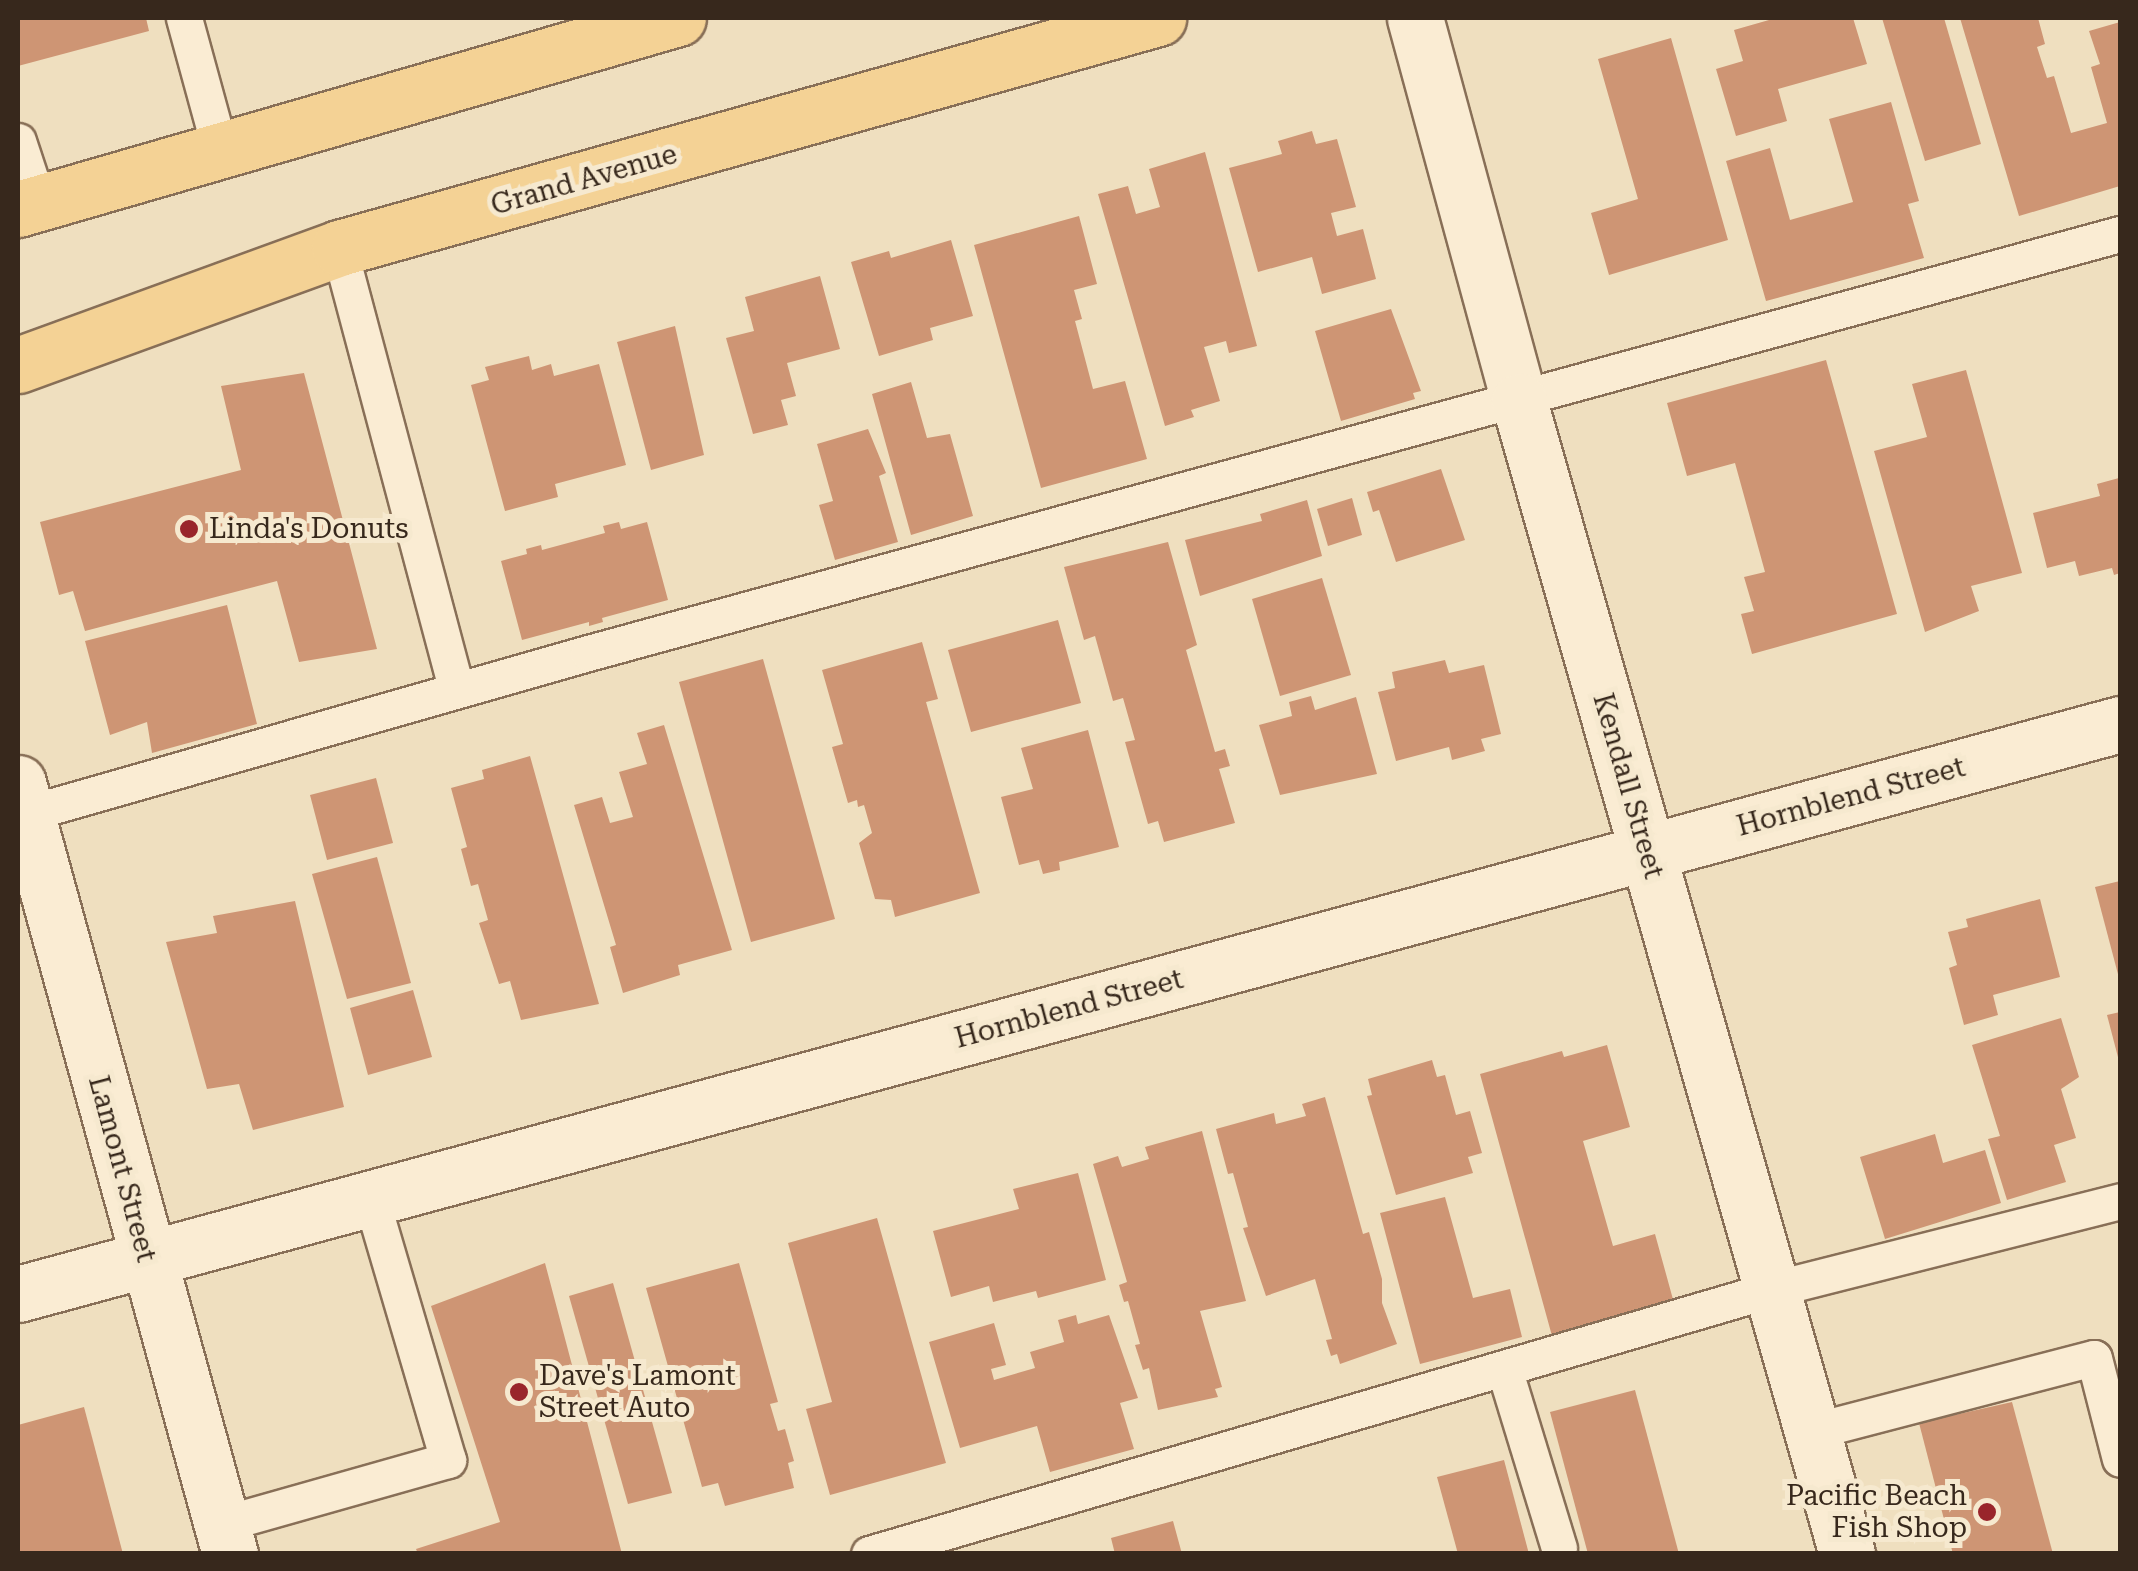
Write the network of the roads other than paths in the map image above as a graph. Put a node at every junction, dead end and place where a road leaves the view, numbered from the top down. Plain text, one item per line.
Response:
1 (184, 18) edge
2 (678, 18) edge
3 (1158, 18) edge
4 (1415, 18) edge
5 (18, 141) edge
6 (220, 150) junction
7 (28, 205) edge
8 (2120, 234) edge
9 (339, 248) junction
10 (18, 365) edge
11 (1519, 401) junction
12 (457, 690) junction
13 (2120, 724) edge
14 (20, 804) edge
15 (1646, 853) junction
16 (370, 1198) junction
17 (2120, 1202) edge
18 (146, 1258) junction
19 (1773, 1289) junction
20 (18, 1294) edge
21 (1504, 1368) junction
22 (1812, 1431) junction
23 (2120, 1459) edge
24 (226, 1539) edge
25 (973, 1540) edge
26 (1560, 1548) dead end
27 (869, 1554) edge
28 (1847, 1554) edge

1 - 6 lane
2 - 6 main road
3 - 9 main road, Grand Avenue
4 - 11 street, Kendall Street
5 - 7 lane
6 - 7 main road
8 - 11 lane
9 - 10 main road, Grand Avenue
9 - 12 lane
11 - 12 lane
11 - 15 street, Kendall Street
12 - 14 lane
13 - 15 street, Hornblend Street
14 - 18 street, Lamont Street
15 - 16 street, Hornblend Street
15 - 19 street, Kendall Street
16 - 18 street, Hornblend Street
16 - 24 lane
17 - 19 lane
18 - 20 street, Hornblend Street
18 - 24 street, Lamont Street
19 - 21 lane
19 - 22 street, Kendall Street
21 - 25 lane
21 - 26 lane
22 - 23 lane
22 - 28 street, Kendall Street
25 - 27 lane

